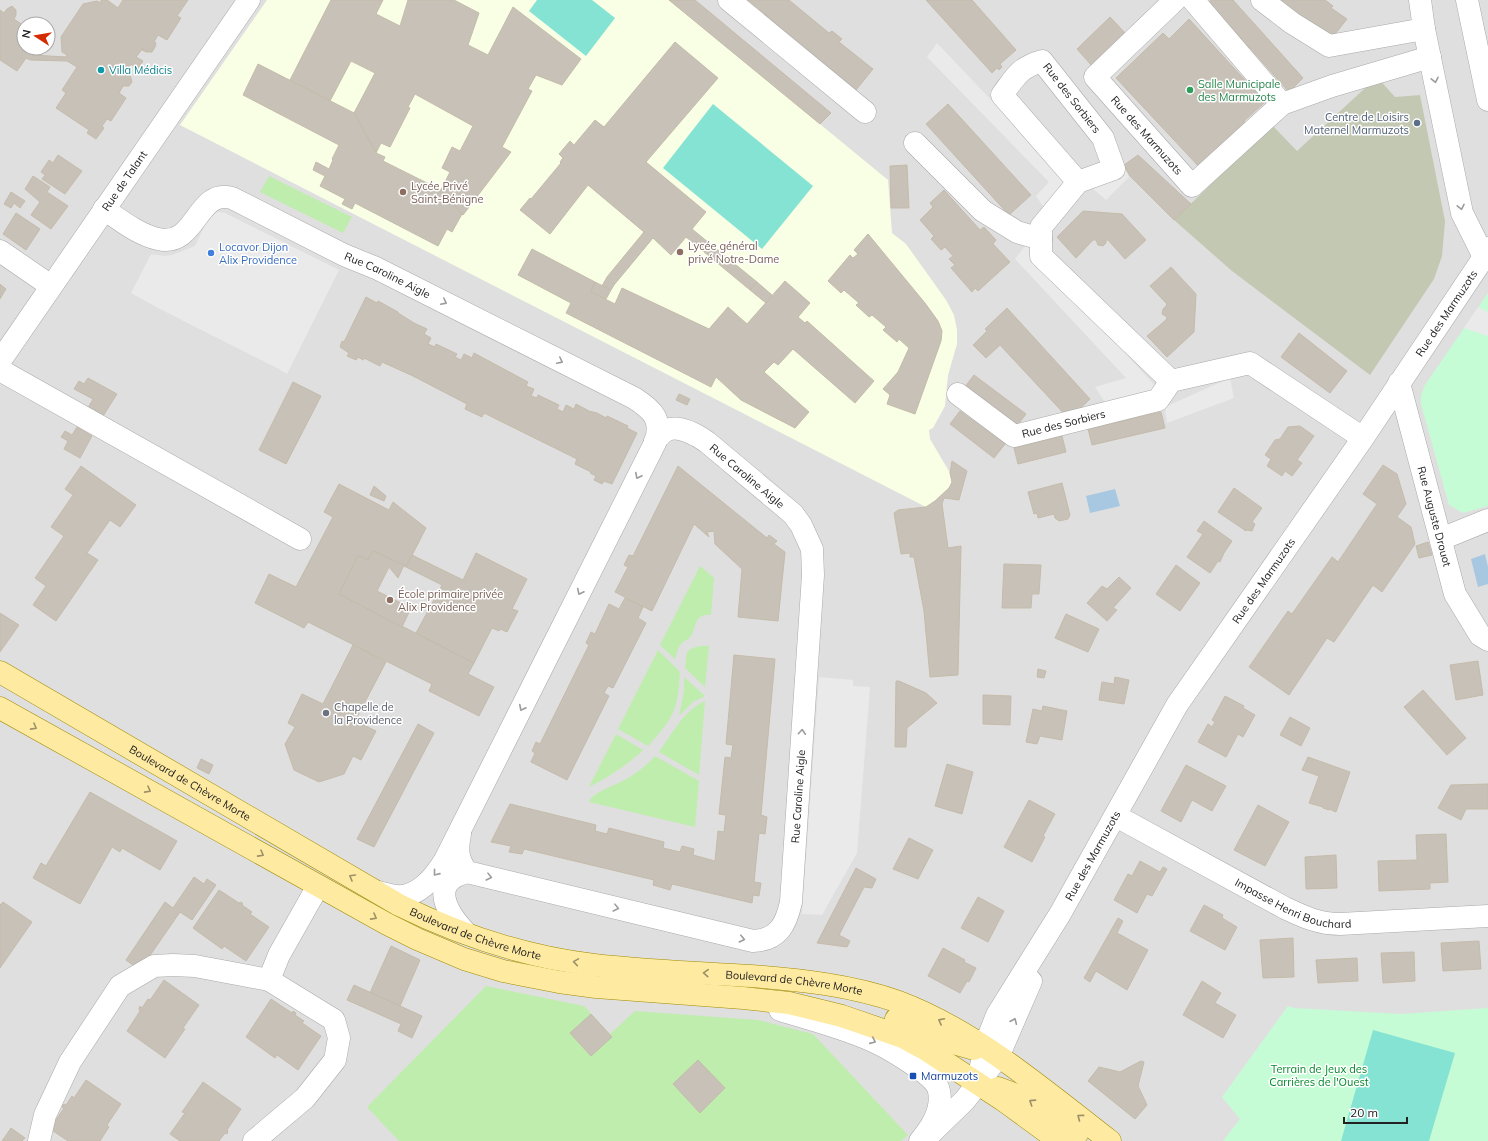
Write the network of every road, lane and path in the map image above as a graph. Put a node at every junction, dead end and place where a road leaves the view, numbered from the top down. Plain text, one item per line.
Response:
1 (249, 0) edge
2 (729, 0) edge
3 (1175, 0) edge
4 (1193, 0) edge
5 (1262, 0) edge
6 (1420, 0) edge
7 (1467, 0) edge
8 (1424, 29) junction
9 (1430, 57) junction
10 (1488, 100) edge
11 (1282, 104) junction
12 (865, 112) dead end
13 (915, 143) dead end
14 (1078, 182) junction
15 (104, 209) junction
16 (1041, 239) junction
17 (0, 251) edge
18 (1486, 252) edge
19 (51, 286) junction
20 (0, 361) edge
21 (0, 370) edge
22 (1171, 381) junction
23 (1399, 383) junction
24 (958, 394) dead end
25 (1362, 438) junction
26 (655, 441) junction
27 (1488, 520) edge
28 (1441, 538) junction
29 (300, 540) dead end
30 (1488, 640) edge
31 (0, 672) edge
32 (0, 708) edge
33 (1116, 816) junction
34 (461, 830) junction
35 (467, 872) junction
36 (318, 886) junction
37 (378, 892) junction
38 (1488, 916) edge
39 (466, 933) junction
40 (269, 980) junction
41 (743, 998) junction
42 (819, 1009) junction
43 (989, 1053) junction
44 (977, 1082) junction
45 (39, 1141) edge
46 (254, 1141) edge
47 (921, 1141) edge
48 (1059, 1141) edge
49 (1086, 1141) edge
50 (1110, 1141) edge

1 - 15 street, Rue de Talant
2 - 12 street
3 - 11 street, Rue des Marmuzots
4 - 11 street
5 - 8 street
6 - 8 street, Rue des Marmuzots
7 - 10 street
8 - 9 street, Rue des Marmuzots
9 - 11 street, Rue des Marmuzots
9 -> 18 street, Rue des Marmuzots
13 - 16 street
14 - 14 street, Rue des Sorbiers
14 - 16 street
15 - 19 street, Rue de Talant
15 -> 26 street, Rue Caroline Aigle
16 - 22 street
17 - 19 street
18 - 23 street, Rue des Marmuzots
19 - 20 street, Rue de Talant
21 - 29 street
22 - 24 street, Rue des Sorbiers
22 - 25 street
23 - 25 street, Rue des Marmuzots
23 - 28 street, Rue Auguste Drouot
25 - 33 street, Rue des Marmuzots
26 -> 34 street, Rue Caroline Aigle
35 -> 26 street, Rue Caroline Aigle
27 - 28 street
28 - 30 street, Rue Auguste Drouot
37 -> 31 main road, Boulevard de Chèvre Morte
32 -> 36 main road, Boulevard de Chèvre Morte
33 - 38 street, Impasse Henri Bouchard
33 - 43 street, Rue des Marmuzots
34 - 35 street, Rue Caroline Aigle
34 -> 37 street, Rue Caroline Aigle
35 - 39 street
36 - 40 street
36 -> 41 main road, Boulevard de Chèvre Morte
37 - 39 main road, Boulevard de Chèvre Morte
43 -> 39 main road, Boulevard de Chèvre Morte
40 - 45 street
40 - 46 street
41 - 42 main road, Boulevard de Chèvre Morte
41 -> 47 street
42 - 43 main road, Boulevard de Chèvre Morte
42 - 44 main road, Boulevard de Chèvre Morte
43 - 44 street, Rue des Marmuzots
50 -> 43 main road, Boulevard de Chèvre Morte
44 - 47 street, Rue des Marmuzots
44 - 48 main road, Boulevard de Chèvre Morte
49 -> 44 main road

